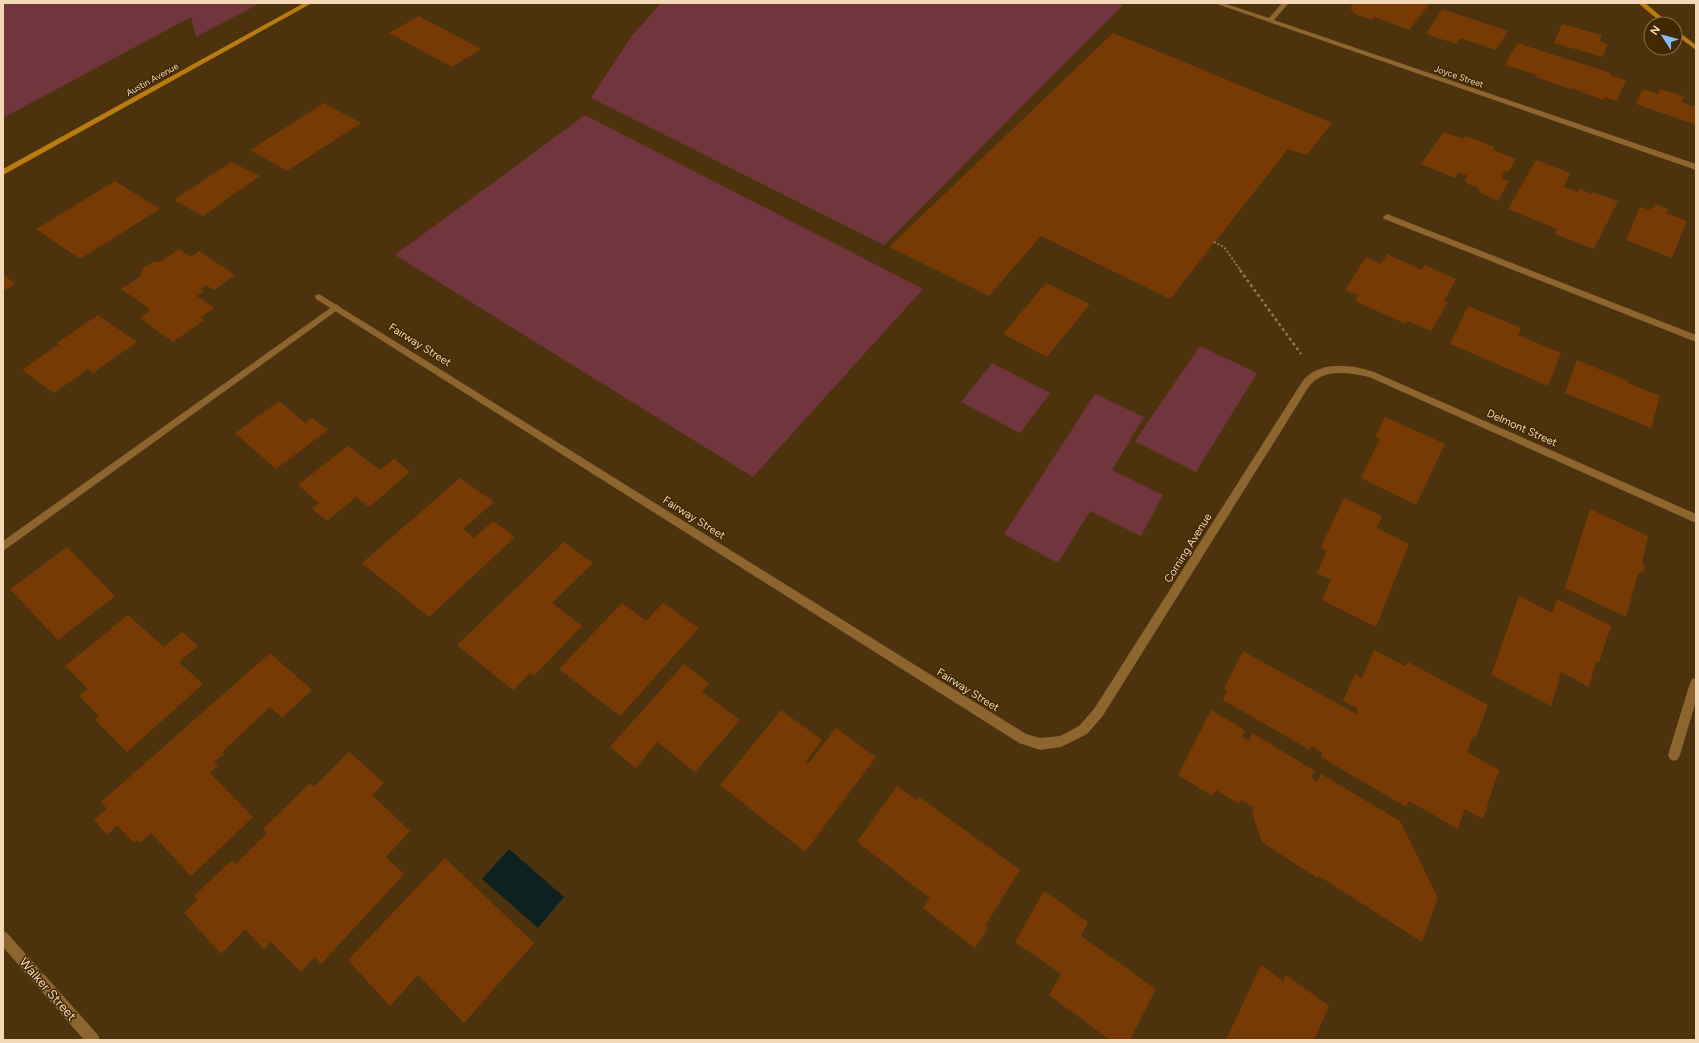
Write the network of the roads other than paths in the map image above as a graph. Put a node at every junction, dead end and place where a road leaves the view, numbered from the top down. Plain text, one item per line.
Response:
1 (309, 3) edge
2 (1217, 3) edge
3 (1286, 3) edge
4 (1641, 3) edge
5 (1657, 16) edge
6 (1270, 21) junction
7 (1683, 37) edge
8 (1696, 48) edge
9 (1696, 166) edge
10 (3, 172) edge
11 (1387, 217) dead end
12 (320, 296) dead end
13 (336, 307) junction
14 (1696, 340) edge
15 (1335, 370) joint
16 (1696, 519) edge
17 (3, 547) edge
18 (1696, 683) edge
19 (1061, 741) joint
20 (1674, 755) dead end
21 (3, 937) edge
22 (93, 1040) edge

1 - 10 main road, Austin Avenue
2 - 6 street, Joyce Street
3 - 6 street
4 - 5 main road
6 - 9 street, Joyce Street
7 - 8 main road
11 - 14 street
12 - 13 street, Fairway Street
13 - 17 street
13 - 19 street, Fairway Street
15 - 16 street, Delmont Street
15 - 19 street, Corning Avenue
18 - 20 street
21 - 22 street, Walker Street

